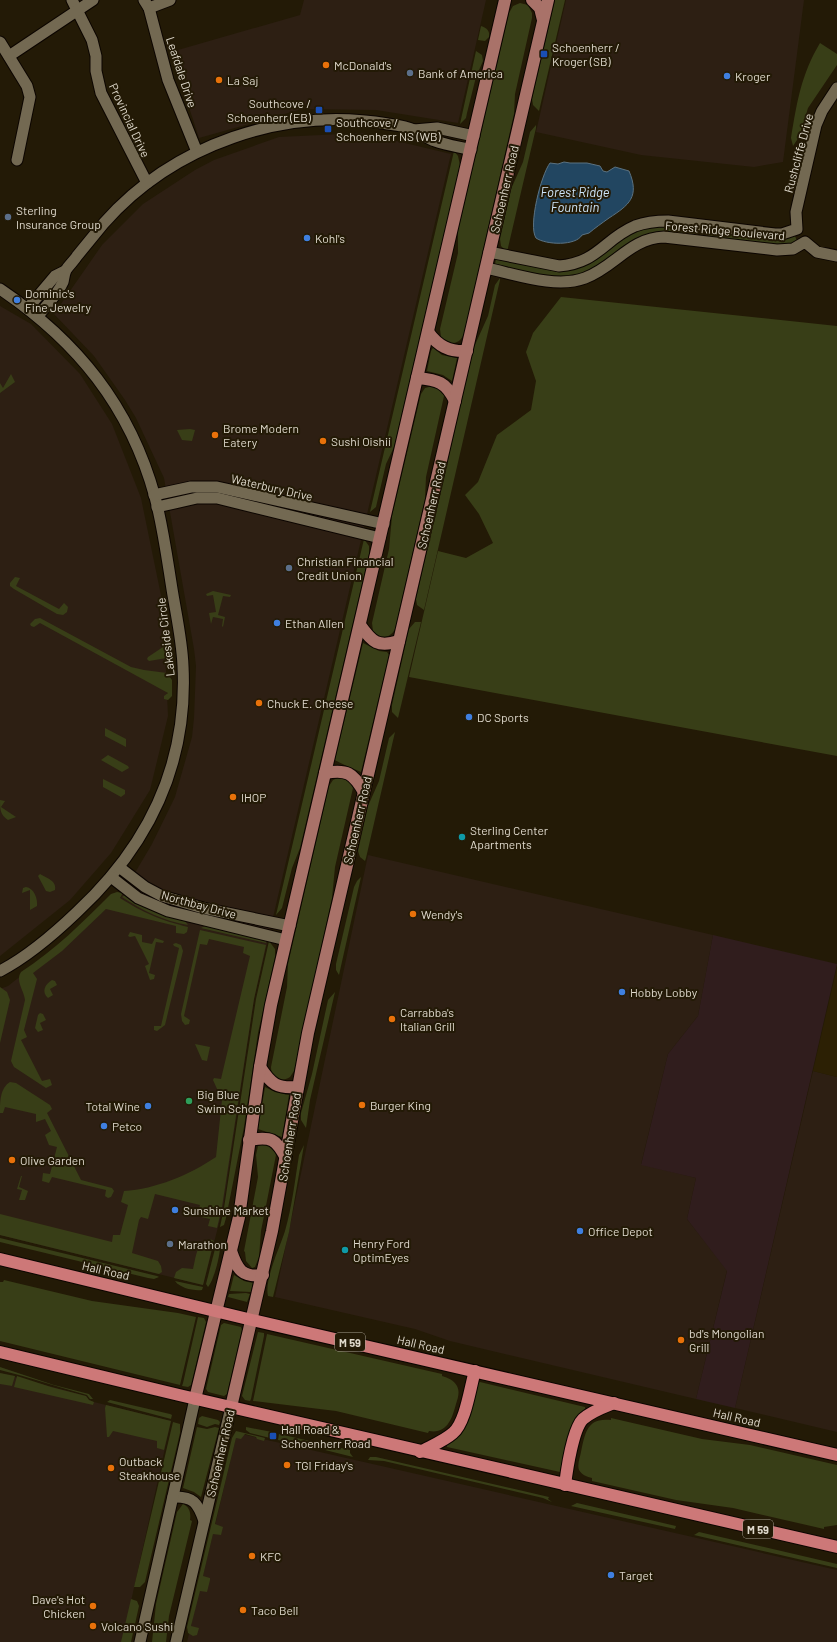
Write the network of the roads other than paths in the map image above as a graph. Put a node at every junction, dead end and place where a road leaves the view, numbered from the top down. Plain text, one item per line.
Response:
1 (72, 0) edge
2 (93, 0) edge
3 (170, 0) edge
4 (505, 0) edge
5 (532, 0) edge
6 (548, 0) edge
7 (147, 4) edge
8 (78, 10) junction
9 (543, 20) junction
10 (0, 42) edge
11 (9, 56) junction
12 (837, 88) edge
13 (414, 130) junction
14 (474, 136) junction
15 (471, 150) junction
16 (197, 152) junction
17 (17, 160) dead end
18 (147, 183) junction
19 (797, 229) joint
20 (489, 252) junction
21 (837, 256) edge
22 (486, 268) junction
23 (66, 271) junction
24 (0, 289) edge
25 (28, 308) junction
26 (38, 316) junction
27 (428, 332) junction
28 (466, 351) junction
29 (417, 378) junction
30 (455, 401) junction
31 (154, 495) junction
32 (157, 507) junction
33 (384, 524) junction
34 (380, 538) junction
35 (360, 625) junction
36 (399, 641) junction
37 (325, 773) junction
38 (364, 792) junction
39 (119, 867) junction
40 (111, 877) junction
41 (290, 926) junction
42 (286, 940) junction
43 (0, 971) edge
44 (260, 1067) junction
45 (298, 1087) junction
46 (249, 1140) junction
47 (286, 1158) junction
48 (231, 1251) junction
49 (2, 1261) edge
50 (262, 1275) junction
51 (217, 1311) junction
52 (252, 1320) junction
53 (0, 1352) edge
54 (475, 1371) junction
55 (195, 1399) junction
56 (614, 1403) junction
57 (231, 1407) junction
58 (420, 1452) junction
59 (837, 1454) edge
60 (565, 1485) junction
61 (173, 1497) junction
62 (204, 1521) junction
63 (837, 1537) edge
64 (824, 1544) junction
65 (837, 1547) edge
66 (140, 1642) edge
67 (176, 1642) edge

1 - 8 street, Provincial Drive
2 - 8 street
3 - 7 street
4 - 14 main road
5 - 9 main road
6 - 9 main road, Schoenherr Road
7 - 16 street, Leafdale Drive
8 - 11 street
8 - 18 street, Provincial Drive
9 - 20 main road, Schoenherr Road
10 - 11 street
11 - 17 street
12 - 19 street, Rushcliffe Drive
13 - 14 street
13 - 15 street
13 - 16 street
14 - 15 main road
15 - 27 main road
16 - 18 street
18 - 23 street
19 - 20 street, Forest Ridge Boulevard
20 - 22 main road, Schoenherr Road
21 - 22 street, Forest Ridge Boulevard
22 - 28 main road, Schoenherr Road
23 - 25 street
23 - 26 street
24 - 25 street, Lakeside Circle
25 - 26 street, Lakeside Circle
26 - 31 street, Lakeside Circle
27 - 28 main road
27 - 29 main road
28 - 30 main road, Schoenherr Road
29 - 30 main road
29 - 33 main road
30 - 36 main road, Schoenherr Road
31 - 32 street, Lakeside Circle
31 - 33 street, Waterbury Drive
32 - 34 street, Waterbury Drive
32 - 39 street, Lakeside Circle
33 - 34 main road
34 - 35 main road
35 - 36 main road
35 - 37 main road
36 - 38 main road, Schoenherr Road
37 - 38 main road
37 - 41 main road
38 - 45 main road, Schoenherr Road
39 - 40 street, Lakeside Circle
39 - 41 street, Northbay Drive
40 - 42 street, Northbay Drive
40 - 43 street, Lakeside Circle
41 - 42 main road
42 - 44 main road
44 - 45 main road
44 - 46 main road
45 - 47 main road, Schoenherr Road
46 - 47 main road
46 - 48 main road
47 - 50 main road, Schoenherr Road
48 - 50 main road
48 - 51 main road
49 - 51 highway, Hall Road / M 59
50 - 52 main road, Schoenherr Road
51 - 52 highway, Hall Road / M 59
51 - 55 main road
52 - 54 highway, Hall Road / M 59
52 - 57 main road, Schoenherr Road
53 - 55 highway, M 59
54 - 56 highway, Hall Road / M 59
54 - 58 highway
55 - 57 highway, M 59
55 - 61 street
56 - 59 highway, Hall Road / M 59
56 - 60 highway
57 - 58 highway, M 59
57 - 62 street, Schoenherr Road
58 - 60 highway, M 59
60 - 64 highway, M 59
61 - 62 street
61 - 66 street
62 - 67 street, Schoenherr Road
63 - 64 highway
64 - 65 highway, M 59

